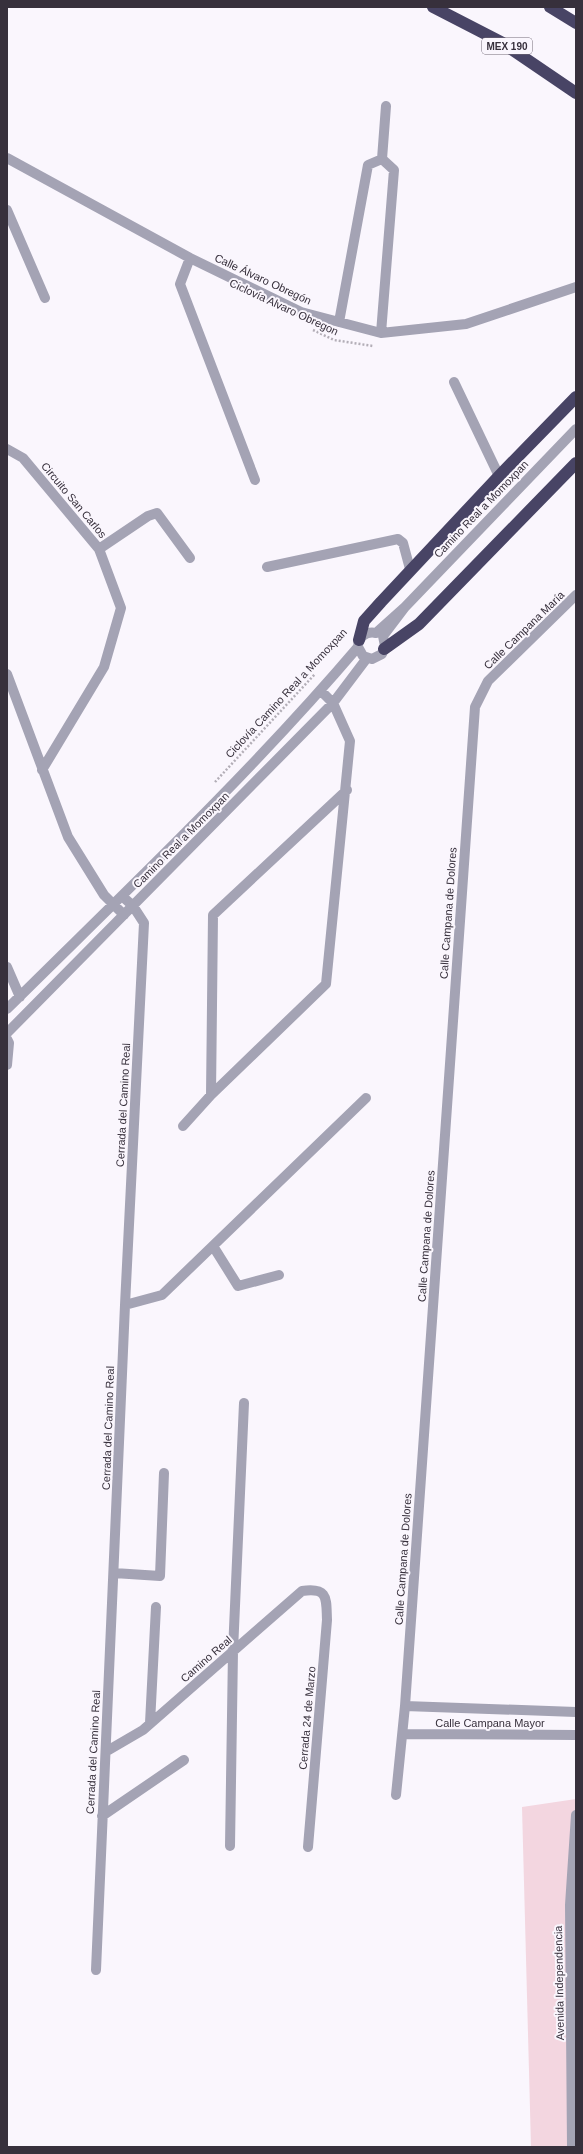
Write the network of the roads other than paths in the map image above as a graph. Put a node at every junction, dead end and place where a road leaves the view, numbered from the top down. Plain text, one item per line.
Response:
1 (433, 7) edge
2 (550, 7) edge
3 (576, 23) edge
4 (576, 93) edge
5 (386, 106) dead end
6 (7, 158) edge
7 (382, 159) junction
8 (7, 210) edge
9 (190, 258) junction
10 (576, 287) edge
11 (45, 298) dead end
12 (339, 322) junction
13 (381, 333) junction
14 (454, 382) dead end
15 (576, 397) edge
16 (576, 430) edge
17 (7, 449) edge
18 (576, 463) edge
19 (499, 476) junction
20 (255, 480) dead end
21 (99, 549) junction
22 (190, 558) dead end
23 (267, 567) dead end
24 (410, 569) junction
25 (576, 595) edge
26 (405, 607) junction
27 (359, 644) junction
28 (384, 649) junction
29 (367, 658) junction
30 (7, 674) edge
31 (488, 681) joint
32 (321, 691) junction
33 (333, 703) junction
34 (42, 770) junction
35 (347, 790) junction
36 (122, 896) junction
37 (113, 904) junction
38 (133, 906) junction
39 (124, 914) junction
40 (7, 967) edge
41 (20, 997) junction
42 (7, 1009) edge
43 (7, 1034) edge
44 (7, 1039) edge
45 (7, 1065) edge
46 (211, 1095) junction
47 (366, 1098) dead end
48 (182, 1126) dead end
49 (213, 1246) junction
50 (279, 1275) dead end
51 (124, 1306) junction
52 (244, 1403) dead end
53 (164, 1473) dead end
54 (114, 1573) junction
55 (321, 1591) joint
56 (156, 1607) dead end
57 (233, 1651) junction
58 (405, 1706) junction
59 (576, 1712) edge
60 (150, 1723) junction
61 (403, 1734) junction
62 (576, 1735) edge
63 (107, 1751) junction
64 (184, 1760) dead end
65 (396, 1795) dead end
66 (576, 1815) edge
67 (102, 1816) junction
68 (576, 1818) edge
69 (230, 1846) dead end
70 (308, 1847) dead end
71 (96, 1970) dead end
72 (572, 2147) edge

1 - 4 highway, MEX 190
2 - 3 highway
5 - 7 street
6 - 9 street, Calle Álvaro Obregón
7 - 12 street
7 - 13 street
8 - 11 street
9 - 12 street, Calle Álvaro Obregón
9 - 20 street
10 - 13 street, Calle Álvaro Obregón
12 - 13 street, Calle Álvaro Obregón
14 - 19 street
15 - 19 highway
16 - 26 street, Camino Real a Momoxpan
17 - 21 street, Circuito San Carlos
18 - 28 highway
19 - 24 highway
21 - 22 street
21 - 34 street, Circuito San Carlos
23 - 24 street
24 - 27 highway
25 - 31 street, Calle Campana María
26 - 27 street, Camino Real a Momoxpan
26 - 28 street, Camino Real a Momoxpan
27 - 29 street
27 - 32 street, Camino Real a Momoxpan
28 - 29 street, Camino Real a Momoxpan
29 - 33 street, Camino Real a Momoxpan
30 - 34 street
31 - 58 street, Calle Campana de Dolores
32 - 33 street
32 - 36 street, Camino Real a Momoxpan
33 - 35 street
33 - 38 street, Camino Real a Momoxpan
34 - 37 street
35 - 46 street
35 - 46 street
36 - 37 street, Camino Real a Momoxpan
36 - 38 street, Cerrada del Camino Real
37 - 39 street
37 - 41 street, Camino Real a Momoxpan
38 - 39 street, Camino Real a Momoxpan
38 - 51 street, Cerrada del Camino Real
39 - 43 street, Camino Real a Momoxpan
40 - 41 street
41 - 42 street, Camino Real a Momoxpan
44 - 45 street
46 - 48 street
47 - 49 street
49 - 50 street
49 - 51 street
51 - 54 street, Cerrada del Camino Real
52 - 57 street
53 - 54 street
54 - 63 street, Cerrada del Camino Real
55 - 57 street, Camino Real
55 - 70 street, Cerrada 24 de Marzo
56 - 60 street
57 - 60 street, Camino Real
57 - 69 street
58 - 59 street, Calle Campana Mayor
58 - 61 street, Calle Campana de Dolores
60 - 63 street, Camino Real
61 - 62 street, Calle Campana Mayor
61 - 65 street, Calle Campana de Dolores
63 - 67 street, Cerrada del Camino Real
64 - 67 street
66 - 68 street, Avenida Independencia
67 - 71 street, Cerrada del Camino Real
68 - 72 street, Avenida Independencia

